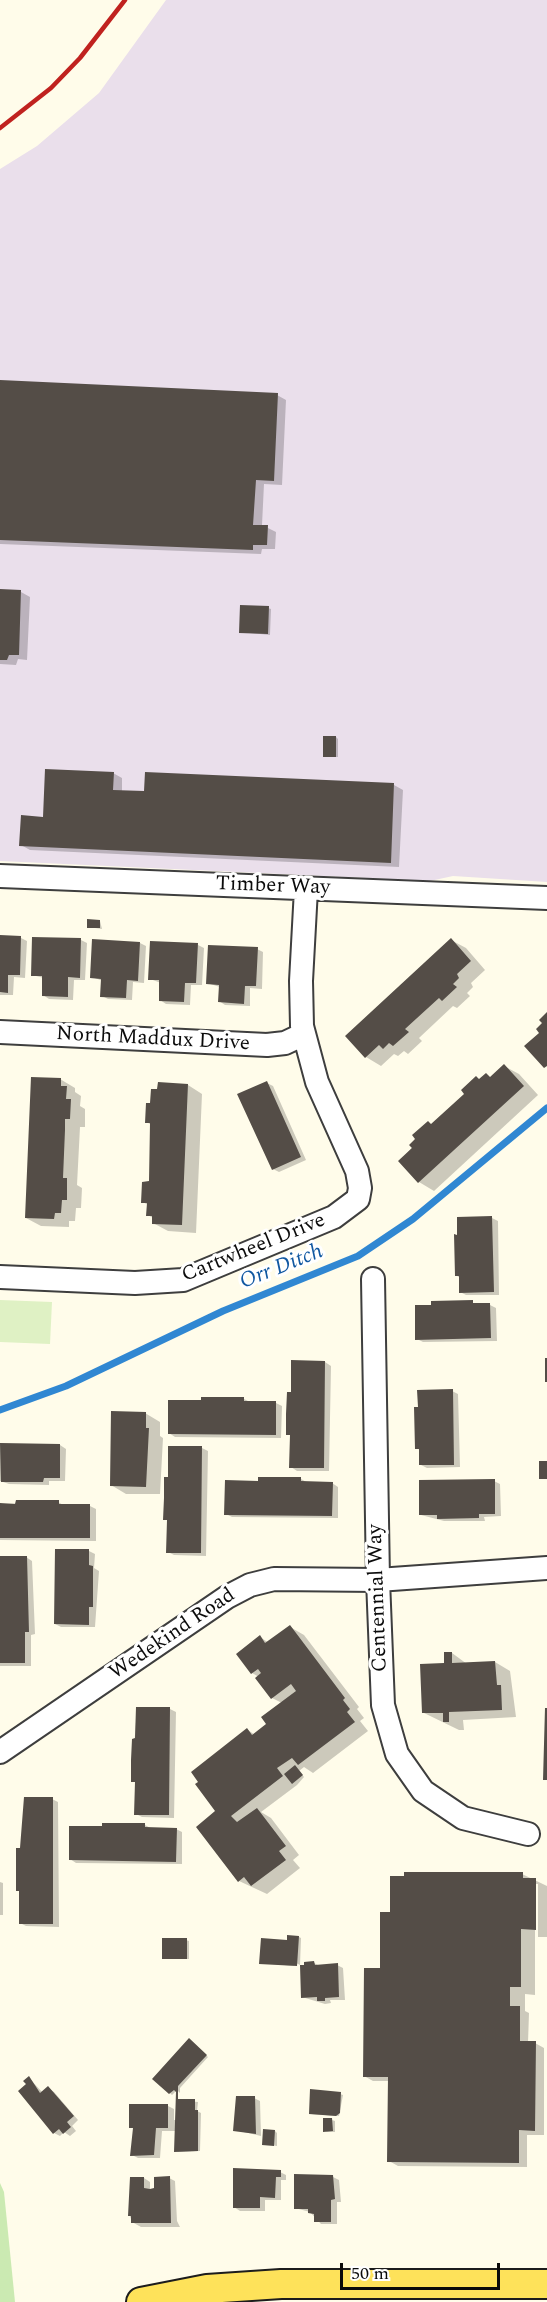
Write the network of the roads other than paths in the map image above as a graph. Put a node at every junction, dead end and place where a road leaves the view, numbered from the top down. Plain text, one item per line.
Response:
1 (0, 876) edge
2 (306, 889) junction
3 (547, 898) edge
4 (0, 1032) edge
5 (304, 1034) junction
6 (0, 1278) edge
7 (373, 1279) dead end
8 (547, 1568) edge
9 (378, 1580) junction
10 (0, 1752) edge
11 (528, 1834) dead end
12 (547, 2284) edge
13 (141, 2302) edge

1 - 2 street, Timber Way
2 - 3 street, Timber Way
2 - 5 street
4 - 5 street, North Maddux Drive
5 - 6 street, Cartwheel Drive
7 - 9 street, Centennial Way
8 - 9 street, Wedekind Road
9 - 10 street, Wedekind Road
9 - 11 street, Centennial Way
12 - 13 main road

